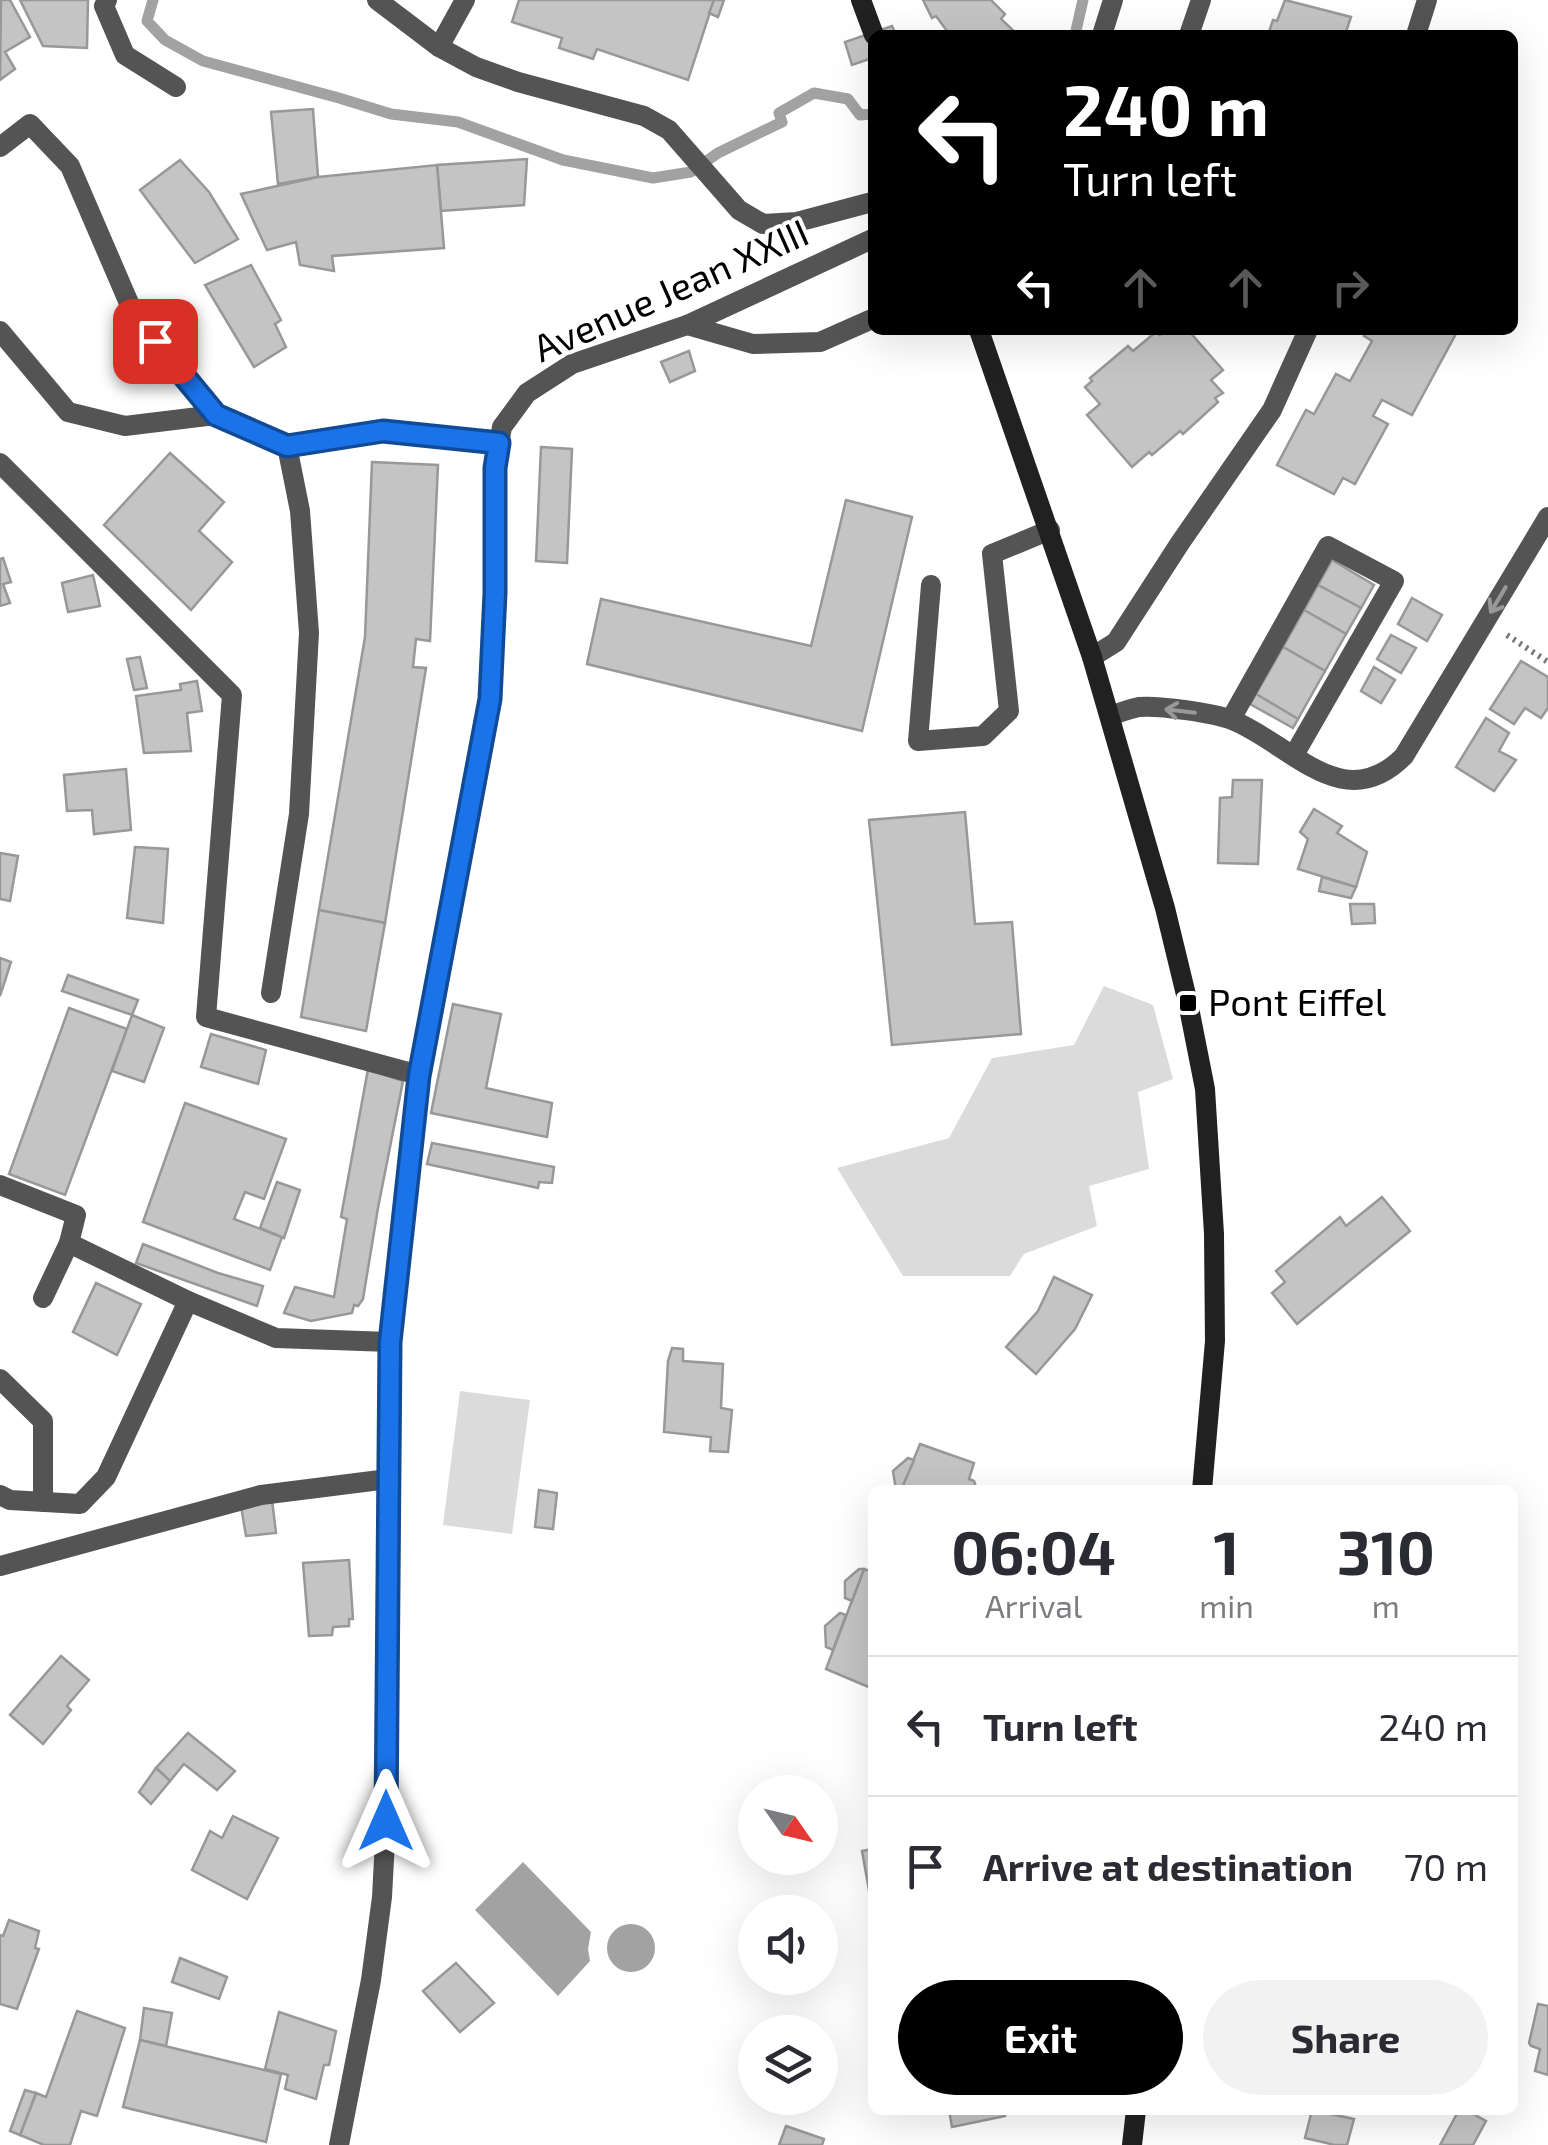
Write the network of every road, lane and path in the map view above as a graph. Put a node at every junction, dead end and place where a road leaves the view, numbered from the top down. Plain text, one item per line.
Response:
1 (107, 0) edge
2 (378, 0) edge
3 (466, 0) edge
4 (862, 0) edge
5 (1113, 0) edge
6 (1201, 0) edge
7 (1428, 0) edge
8 (872, 30) edge
9 (1104, 30) edge
10 (1191, 30) edge
11 (1418, 30) edge
12 (438, 47) junction
13 (176, 87) dead end
14 (0, 147) edge
15 (868, 203) edge
16 (868, 241) edge
17 (868, 321) edge
18 (686, 325) junction
19 (0, 331) edge
20 (980, 335) edge
21 (1306, 335) edge
22 (216, 415) junction
23 (499, 443) junction
24 (287, 446) junction
25 (0, 463) edge
26 (1548, 517) edge
27 (1050, 530) junction
28 (931, 585) dead end
29 (1485, 621) junction
30 (1092, 657) junction
31 (1548, 662) edge
32 (1110, 716) junction
33 (1231, 719) junction
34 (1294, 755) junction
35 (271, 993) dead end
36 (419, 1076) junction
37 (0, 1185) edge
38 (68, 1243) junction
39 (43, 1298) dead end
40 (188, 1302) junction
41 (390, 1342) junction
42 (0, 1379) edge
43 (388, 1479) junction
44 (1202, 1485) edge
45 (0, 1495) edge
46 (43, 1502) junction
47 (0, 1566) edge
48 (1135, 2115) edge
49 (339, 2145) edge
50 (1132, 2145) edge

1 - 13 street
2 - 12 street
3 - 12 street
4 - 8 main road
5 - 9 street
6 - 10 street
7 - 11 street
12 - 15 street
14 - 22 street
16 - 18 street, Avenue Jean XXIII
17 - 18 street
18 - 23 street, Avenue Jean XXIII
19 - 22 street
20 - 27 main road
21 - 30 street
22 - 24 street
23 - 24 street
23 - 36 street, Avenue Jean XXIII
24 - 35 street
25 - 36 street
26 -> 29 street
27 - 28 street
27 - 30 main road
29 - 31 path
29 - 34 street
30 - 32 main road
33 -> 32 street
32 - 44 main road
33 - 34 street
33 - 34 street
36 - 41 street, Avenue Jean XXIII
37 - 38 street
38 - 39 street
38 - 40 street
40 - 41 street
40 - 46 street
41 - 43 street, Avenue Jean XXIII
42 - 46 street
43 - 47 street
43 - 49 street, Avenue Jean XXIII
45 - 46 street
48 - 50 main road

